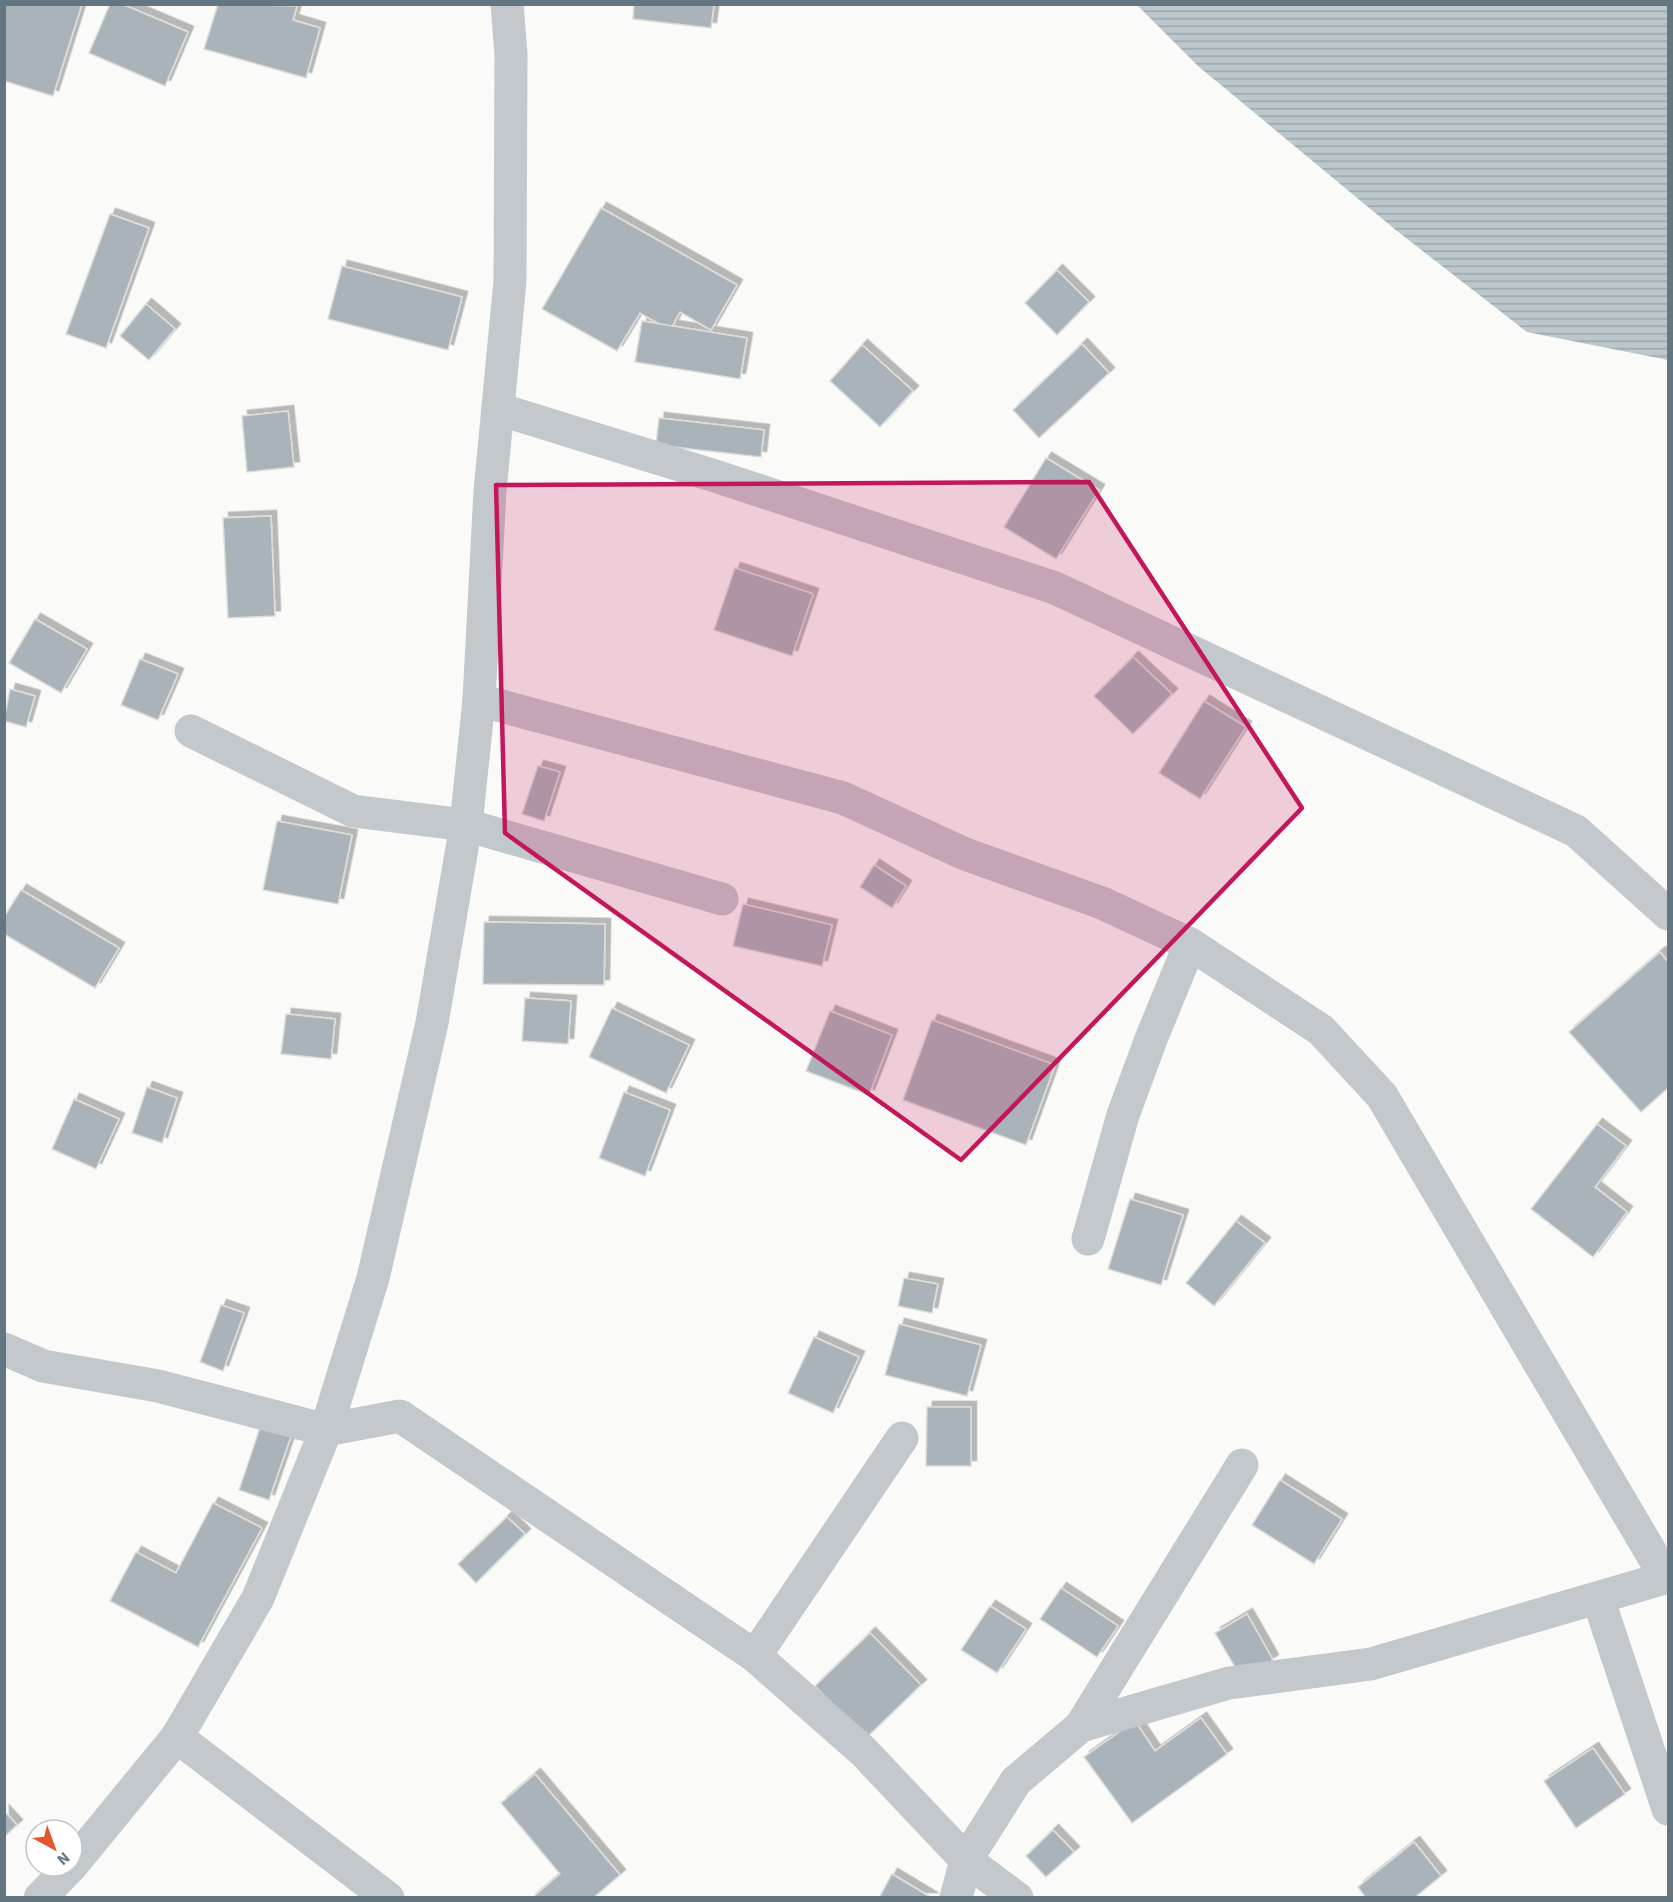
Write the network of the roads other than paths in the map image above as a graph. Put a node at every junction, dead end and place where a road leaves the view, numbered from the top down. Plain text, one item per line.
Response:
1 (507, 4) edge
2 (498, 409) junction
3 (479, 700) junction
4 (191, 731) dead end
5 (466, 825) junction
6 (722, 899) dead end
7 (1668, 914) edge
8 (1190, 944) junction
9 (1088, 1239) dead end
10 (4, 1349) edge
11 (326, 1430) junction
12 (902, 1438) dead end
13 (1242, 1465) dead end
14 (1667, 1578) edge
15 (1598, 1598) junction
16 (755, 1656) junction
17 (1081, 1726) junction
18 (177, 1737) junction
19 (1668, 1809) edge
20 (84, 1851) edge
21 (966, 1860) junction
22 (60, 1878) edge
23 (40, 1898) edge
24 (388, 1898) edge
25 (956, 1898) edge
26 (1017, 1898) edge

1 - 2 street
2 - 3 street
2 - 7 street
3 - 5 street
3 - 8 street
4 - 5 street
5 - 6 street
5 - 11 street
8 - 9 street
8 - 14 street
10 - 11 street
11 - 16 street
11 - 18 street
12 - 16 street
13 - 17 street
14 - 15 street
15 - 17 street
15 - 19 street
16 - 21 street
17 - 21 street
18 - 20 street
18 - 24 street
21 - 25 street
21 - 26 street
22 - 23 street

